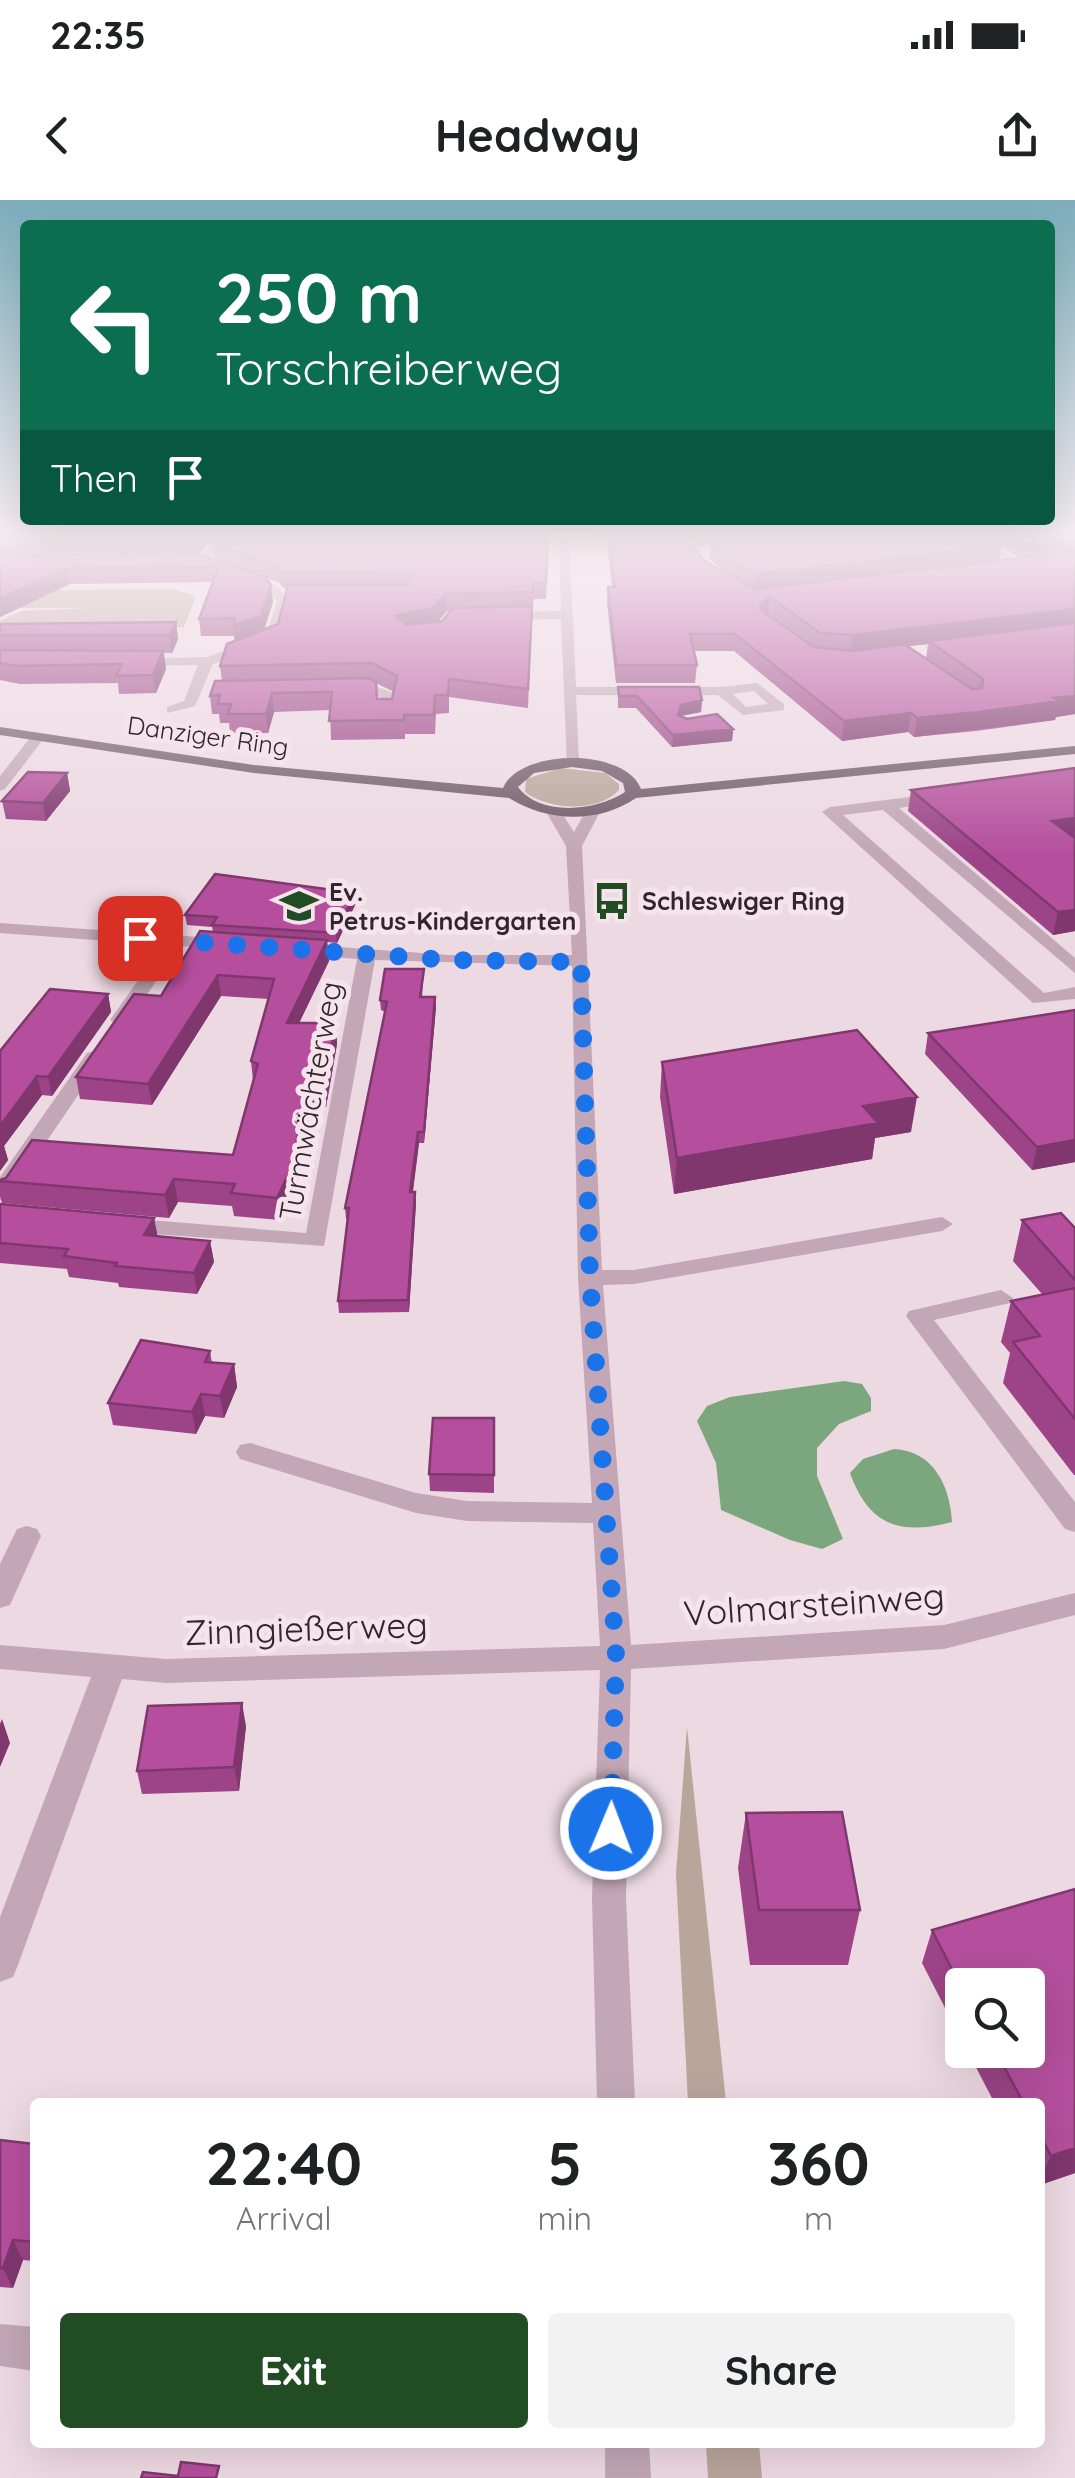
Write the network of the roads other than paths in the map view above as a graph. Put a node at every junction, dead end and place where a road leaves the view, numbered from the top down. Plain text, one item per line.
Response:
1 (263, 641) edge
2 (568, 641) edge
3 (111, 662) edge
4 (208, 662) junction
5 (333, 690) edge
6 (571, 691) junction
7 (722, 691) junction
8 (194, 692) junction
9 (213, 692) edge
10 (172, 710) dead end
11 (386, 712) edge
12 (0, 731) edge
13 (38, 737) junction
14 (1075, 750) edge
15 (572, 763) junction
16 (630, 785) junction
17 (0, 786) edge
18 (513, 786) junction
19 (963, 795) edge
20 (886, 805) junction
21 (553, 810) junction
22 (592, 810) junction
23 (574, 846) junction
24 (0, 928) edge
25 (176, 941) junction
26 (367, 954) junction
27 (581, 962) junction
28 (1075, 967) edge
29 (1075, 993) edge
30 (0, 1193) edge
31 (99, 1222) edge
32 (942, 1224) dead end
33 (590, 1278) junction
34 (1001, 1298) dead end
35 (250, 1452) dead end
36 (608, 1513) junction
37 (1075, 1522) edge
38 (27, 1536) dead end
39 (0, 1596) edge
40 (1075, 1604) edge
41 (616, 1655) junction
42 (0, 1656) edge
43 (110, 1666) junction
44 (0, 1964) edge
45 (616, 2098) edge
46 (0, 2345) edge
47 (30, 2348) edge
48 (627, 2448) edge
49 (628, 2478) edge

1 - 4 street
2 - 6 street
3 - 4 street
4 - 8 street
5 - 11 street
6 - 7 street
6 - 15 street
7 - 7 street
8 - 9 street
8 - 10 street
12 - 13 main road, Danziger Ring
13 - 17 street
13 - 18 main road, Danziger Ring
14 - 16 main road
15 - 16 main road
15 - 18 main road
16 - 22 main road
18 - 21 main road
19 - 20 street
20 - 28 street
20 - 29 street
21 - 22 main road
21 - 23 street
22 - 23 street
23 - 27 street
24 - 25 street
25 - 26 street
25 - 30 street
26 - 27 street
26 - 31 street, Turmwächterweg
27 - 33 street
32 - 33 street
33 - 36 street
34 - 37 street
35 - 36 street
36 - 41 street
38 - 39 street
40 - 41 street, Volmarsteinweg
41 - 43 street, Zinngießerweg
41 - 45 street
42 - 43 street, Zinngießerweg
43 - 44 street
46 - 47 street
48 - 49 street

